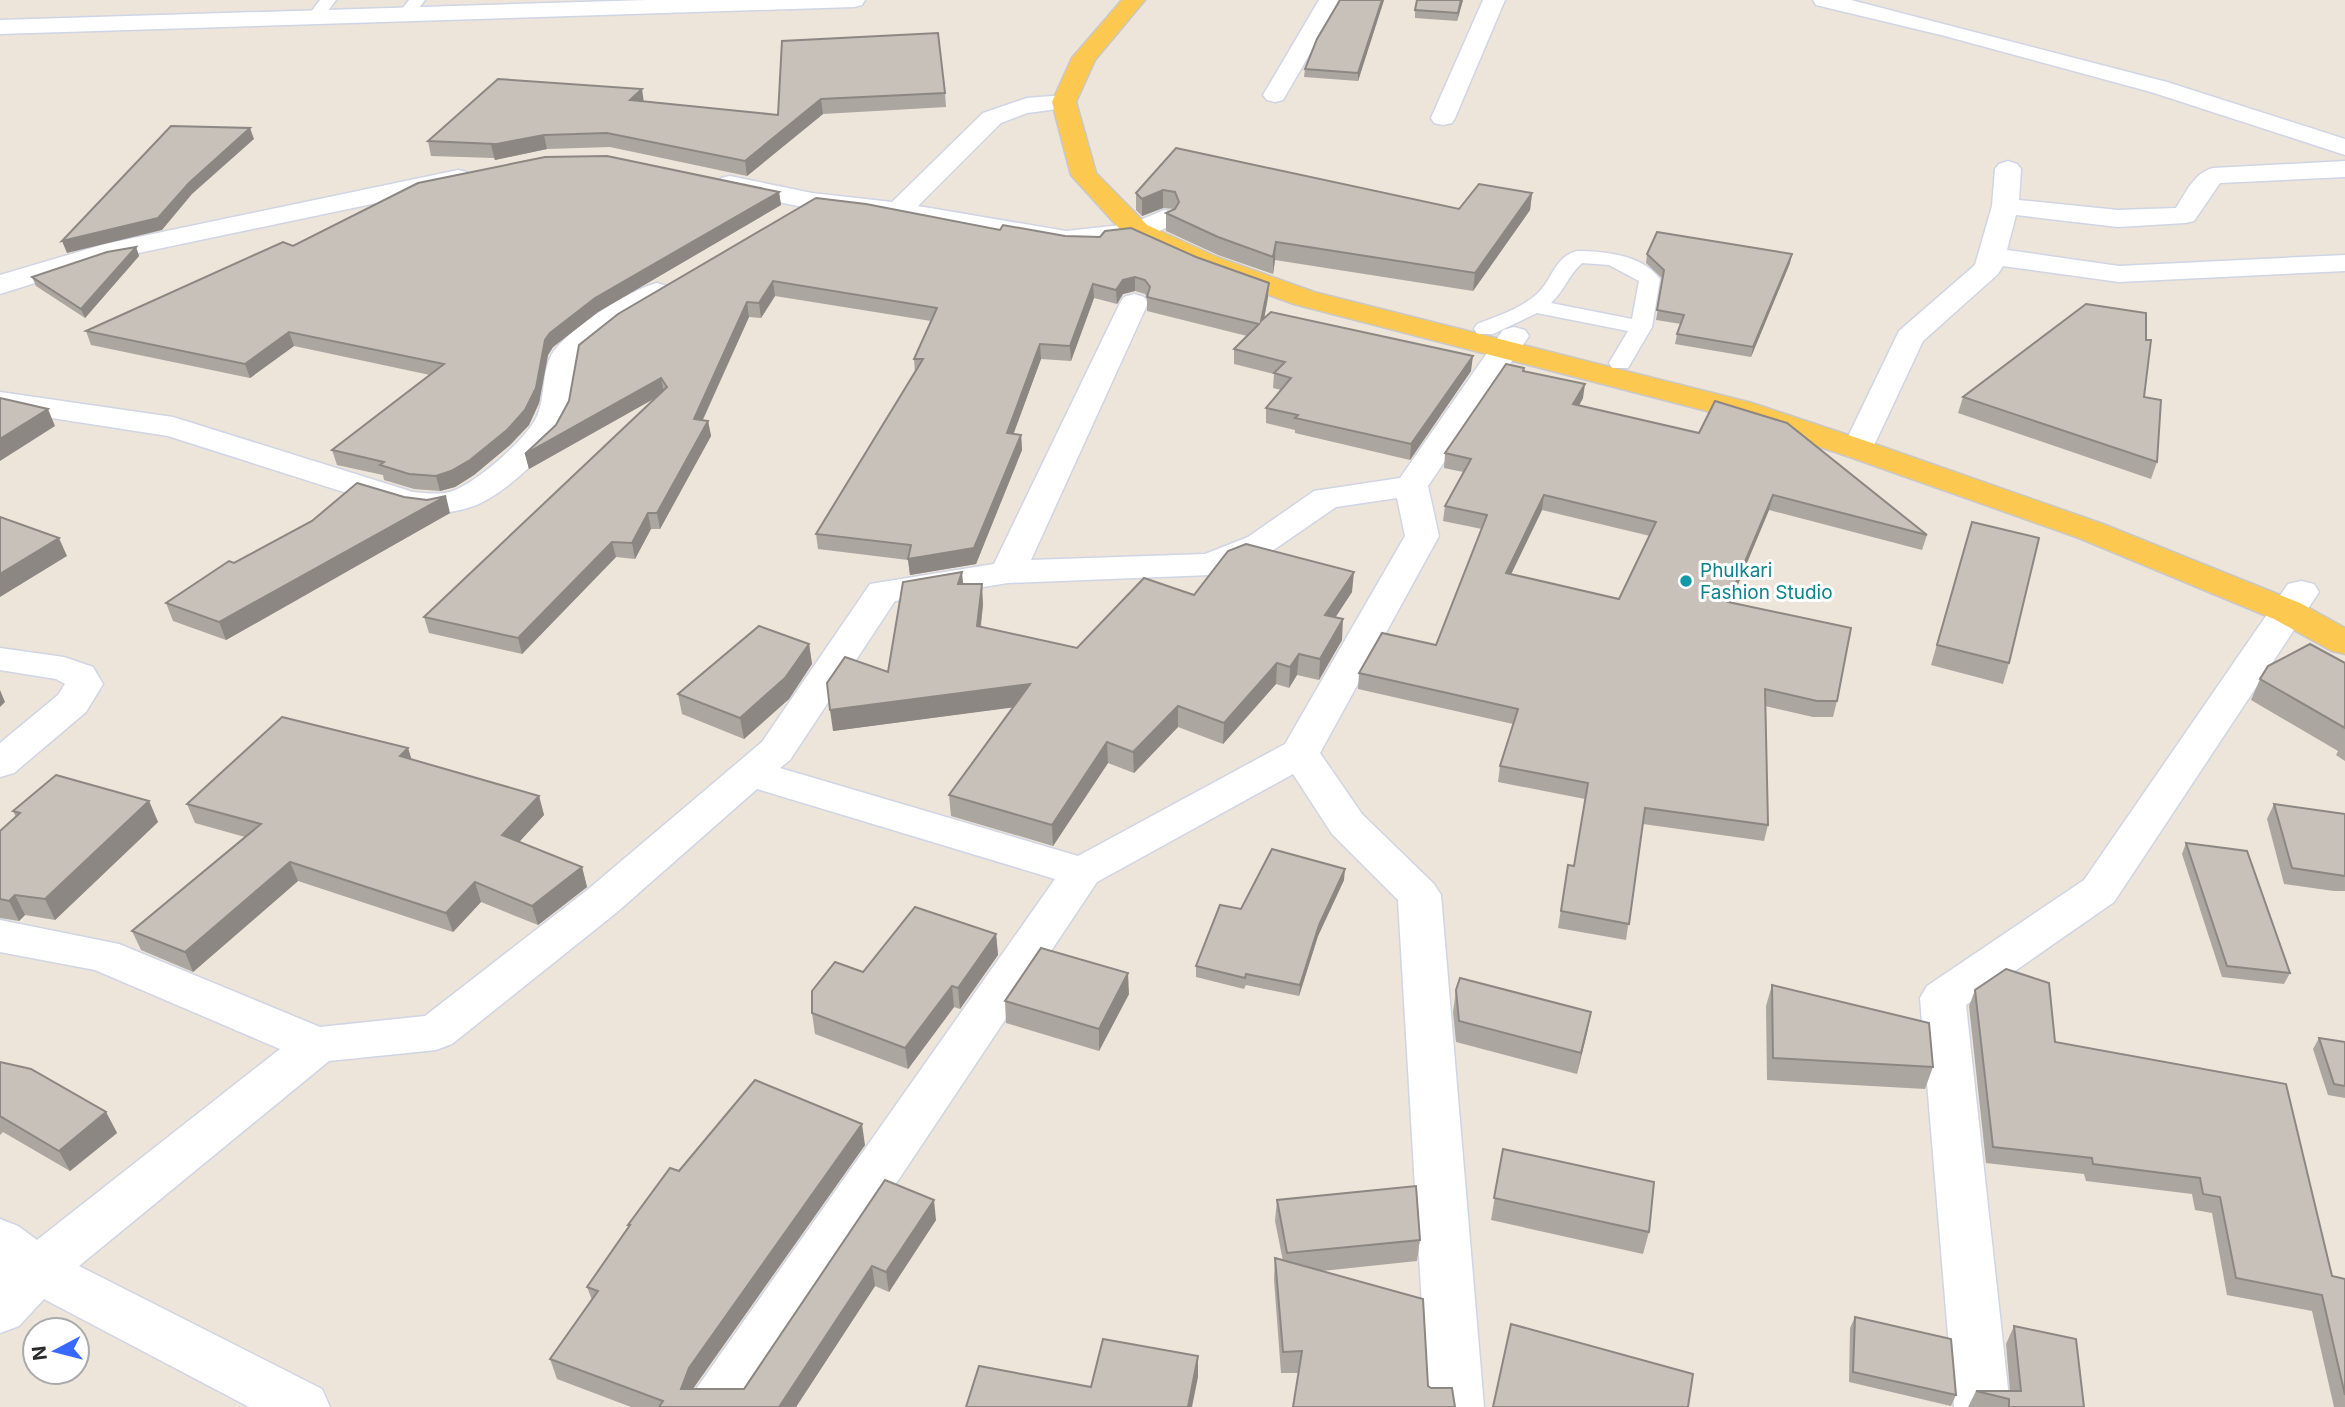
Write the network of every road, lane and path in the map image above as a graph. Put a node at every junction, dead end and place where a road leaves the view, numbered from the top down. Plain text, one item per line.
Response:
1 (854, 0) edge
2 (1134, 0) edge
3 (1164, 0) edge
4 (1330, 0) edge
5 (1494, 0) edge
6 (1824, 0) edge
7 (412, 6) edge
8 (322, 8) edge
9 (0, 27) edge
10 (1275, 95) dead end
11 (1064, 102) junction
12 (1443, 118) dead end
13 (2345, 147) edge
14 (2008, 169) dead end
15 (2345, 169) edge
16 (480, 174) edge
17 (704, 178) edge
18 (812, 201) junction
19 (2005, 206) junction
20 (898, 211) junction
21 (776, 222) edge
22 (1151, 224) junction
23 (1991, 256) junction
24 (2345, 262) edge
25 (681, 278) edge
26 (0, 285) edge
27 (1134, 303) dead end
28 (1641, 327) junction
29 (1510, 330) junction
30 (1620, 363) junction
31 (0, 401) edge
32 (1862, 441) junction
33 (1411, 486) junction
34 (1007, 572) junction
35 (2294, 601) junction
36 (2345, 614) edge
37 (2345, 643) edge
38 (0, 659) edge
39 (1300, 753) junction
40 (0, 764) edge
41 (750, 772) junction
42 (1082, 872) junction
43 (0, 936) edge
44 (317, 1045) junction
45 (18, 1255) edge
46 (0, 1310) edge
47 (302, 1407) edge
48 (716, 1407) edge
49 (1456, 1407) edge
50 (1982, 1407) edge

1 - 7 street
2 - 11 main road
3 - 22 main road
4 - 10 street
5 - 12 street
6 - 13 street
7 - 8 street
8 - 9 street
11 - 20 street
11 - 22 main road
14 - 19 street
15 - 19 street
16 - 26 street
17 - 18 street
18 - 20 street
18 - 21 street
19 - 23 street
20 - 22 street
22 - 29 main road
23 - 24 street
23 - 32 street
25 - 31 street
27 - 34 street
28 - 29 lane
28 - 29 lane
28 - 30 lane
29 - 30 main road
29 - 32 main road
29 - 33 street
30 - 32 main road
32 - 35 main road
33 - 34 street
33 - 39 street
34 - 41 street
35 - 36 main road
35 - 37 main road
35 - 50 street
38 - 40 street
39 - 42 street
39 - 49 street
41 - 42 street
41 - 44 street
42 - 48 street
43 - 44 street
44 - 45 street
45 - 46 street
45 - 47 street

